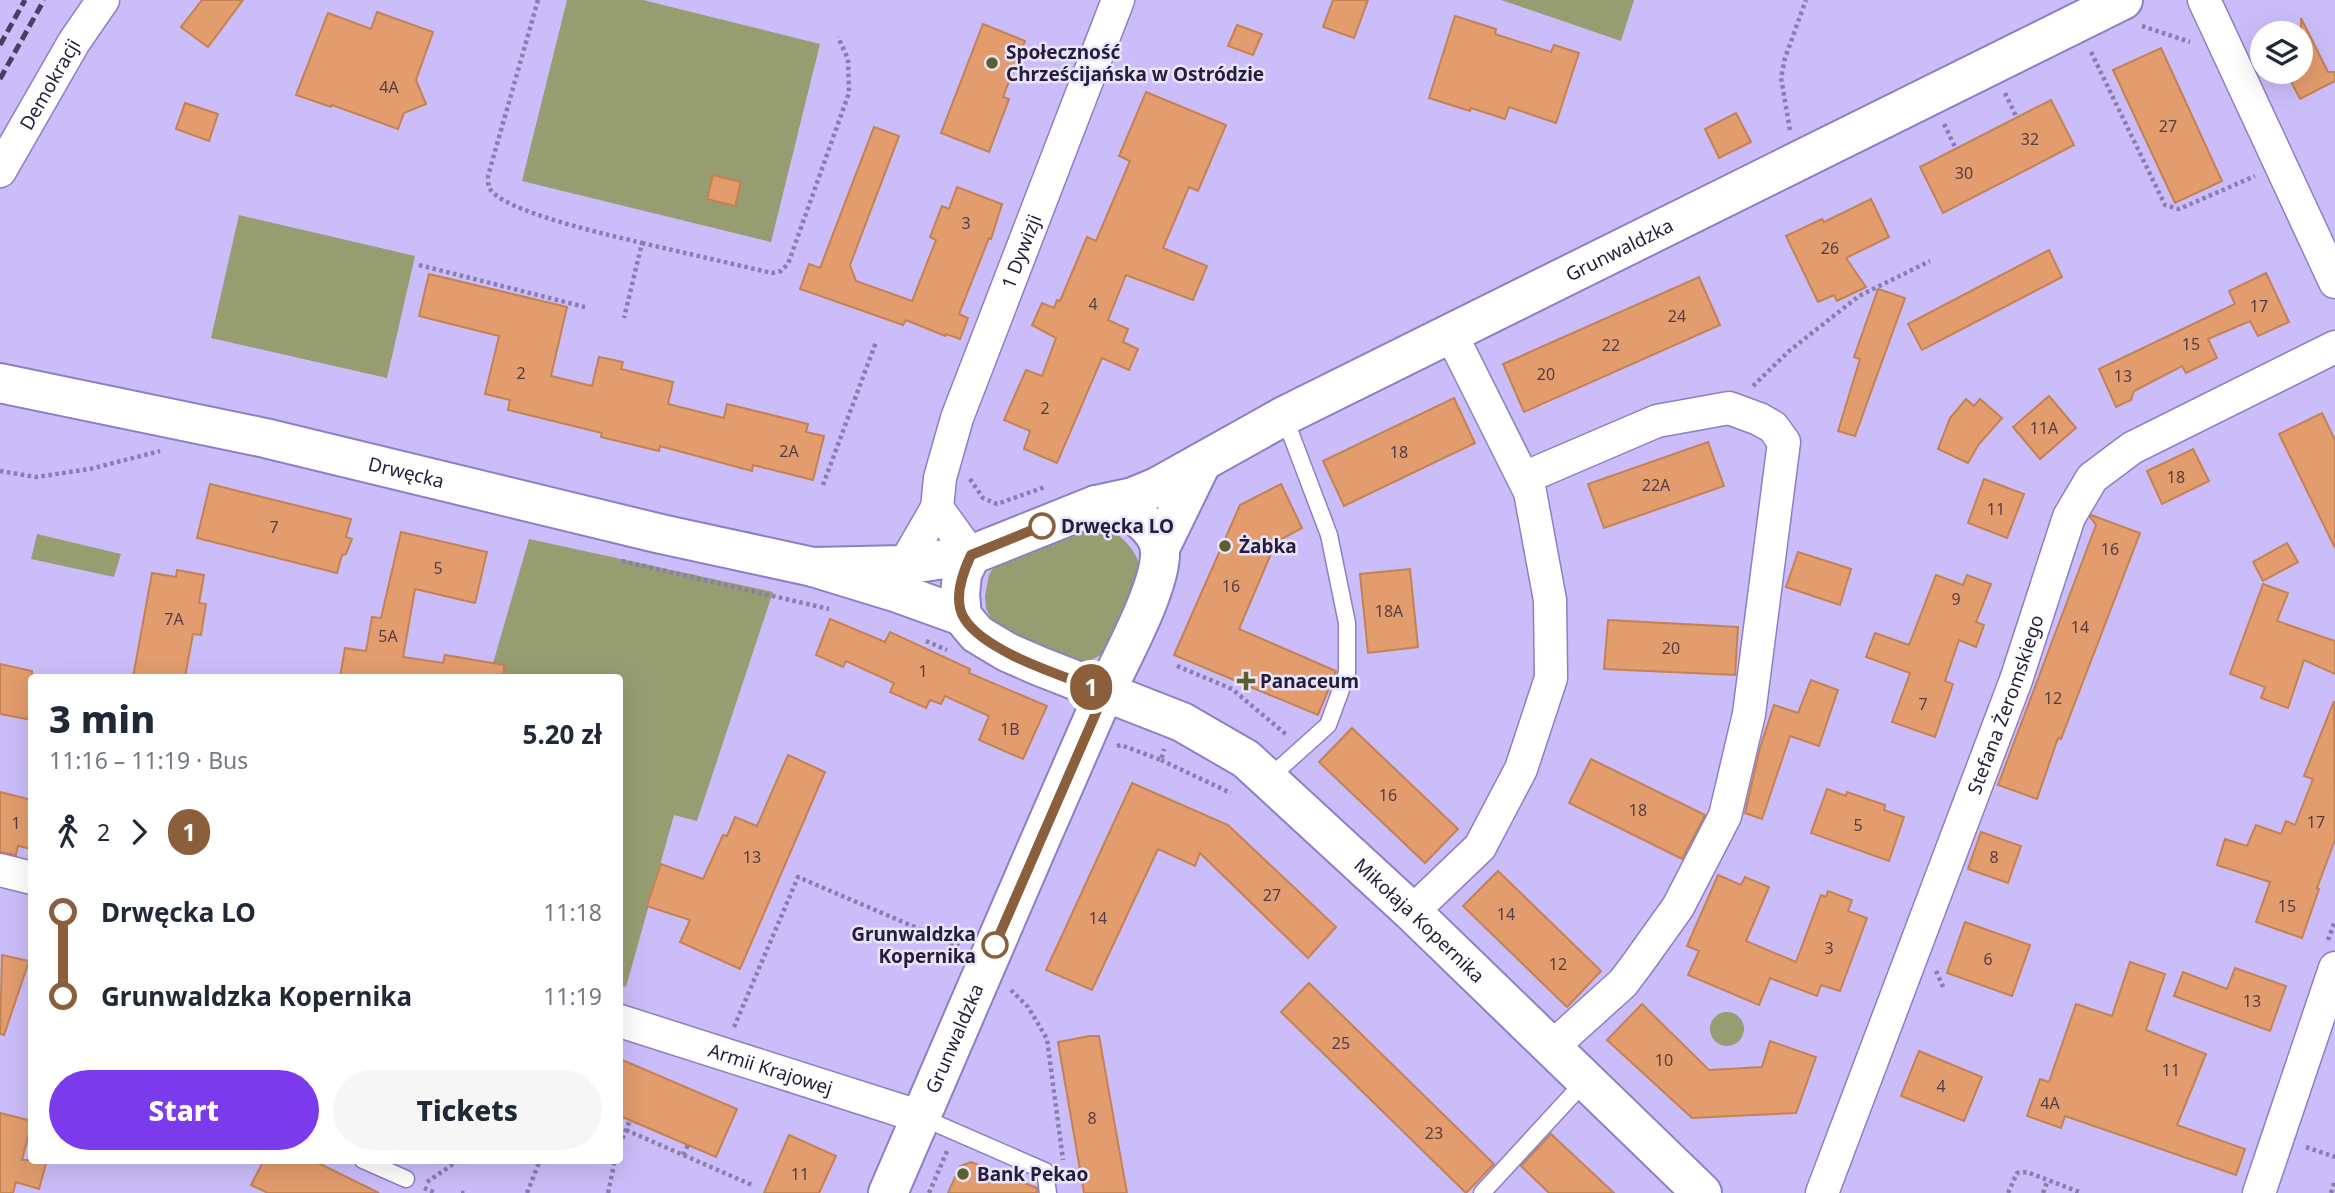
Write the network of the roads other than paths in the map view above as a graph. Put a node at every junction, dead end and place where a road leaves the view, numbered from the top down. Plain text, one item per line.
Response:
1 (103, 0) edge
2 (1118, 0) edge
3 (2204, 0) edge
4 (2131, 13) edge
5 (0, 172) edge
6 (2335, 282) edge
7 (1450, 332) junction
8 (2335, 347) edge
9 (1, 383) edge
10 (1284, 416) junction
11 (1201, 464) junction
12 (1524, 478) junction
13 (938, 493) junction
14 (1096, 505) junction
15 (1160, 548) junction
16 (971, 555) junction
17 (904, 565) junction
18 (813, 567) junction
19 (962, 616) junction
20 (1105, 692) junction
21 (1253, 787) junction
22 (0, 870) edge
23 (28, 877) edge
24 (1412, 912) junction
25 (2335, 968) edge
26 (623, 1022) edge
27 (1551, 1048) junction
28 (1586, 1080) junction
29 (921, 1117) junction
30 (372, 1164) edge
31 (414, 1183) road end
32 (888, 1193) edge
33 (1048, 1193) edge
34 (1482, 1193) edge
35 (1702, 1193) edge
36 (1822, 1193) edge
37 (2259, 1193) edge

1 - 5 street, Demokracji
2 - 13 street, 1 Dywizji
3 - 6 street
4 - 7 street, Grunwaldzka
7 - 10 street, Grunwaldzka
7 - 12 street
8 - 36 street, Stefana Żeromskiego
9 - 18 street, Drwęcka
10 - 11 street, Grunwaldzka
10 - 21 lane
11 - 14 street
11 - 15 street
12 - 24 street
12 - 27 street
13 - 16 street
13 - 17 street, 1 Dywizji
14 - 15 street
14 - 16 street
15 - 20 street
16 - 17 street, Drwęcka
16 - 19 street
17 - 18 street, Drwęcka
18 - 19 street, Drwęcka
19 - 20 street
20 - 21 street, Mikołaja Kopernika
20 - 29 street, Grunwaldzka
21 - 24 street, Mikołaja Kopernika
22 - 23 street
24 - 27 street, Mikołaja Kopernika
25 - 37 street
26 - 29 street, Armii Krajowej
27 - 28 street, Mikołaja Kopernika
28 - 34 lane
28 - 35 street, Mikołaja Kopernika
29 - 32 street, Grunwaldzka
29 - 33 lane
30 - 31 lane

